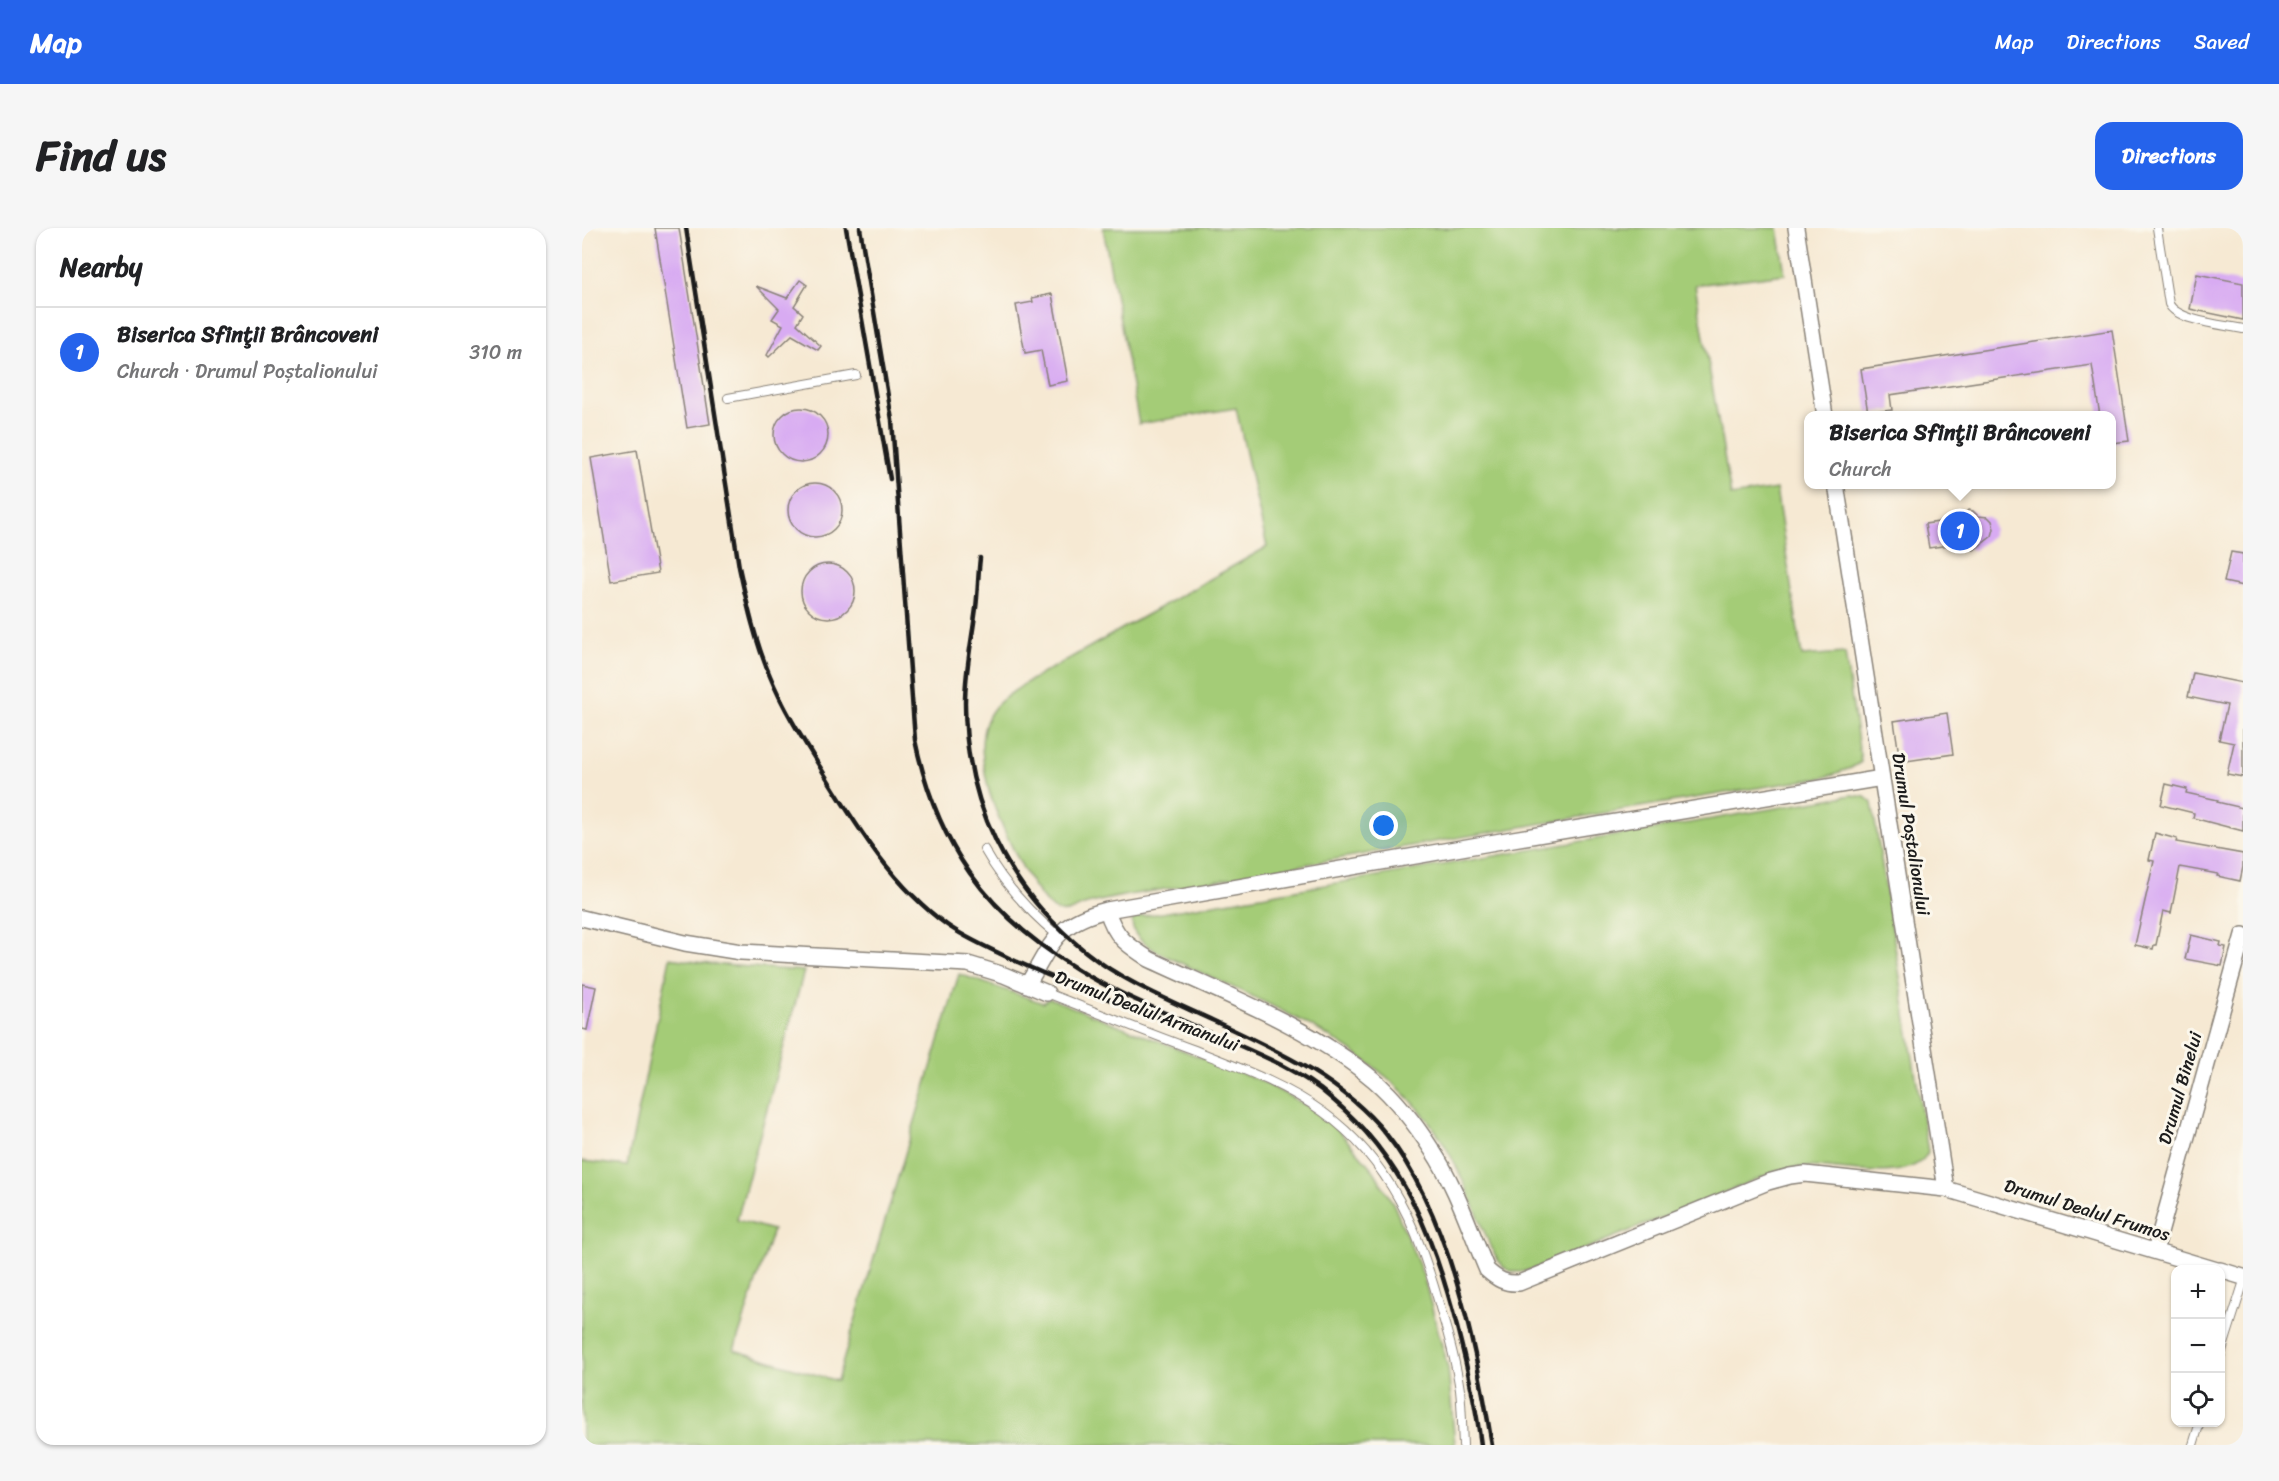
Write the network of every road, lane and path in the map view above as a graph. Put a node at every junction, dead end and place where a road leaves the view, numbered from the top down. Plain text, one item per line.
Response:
1 (1796, 228) edge
2 (2157, 228) edge
3 (2243, 329) edge
4 (856, 375) dead end
5 (728, 398) dead end
6 (1824, 411) edge
7 (1837, 489) edge
8 (1882, 778) junction
9 (984, 849) dead end
10 (1107, 910) junction
11 (582, 918) edge
12 (1057, 935) junction
13 (2243, 935) edge
14 (1027, 985) junction
15 (1047, 993) joint
16 (1946, 1189) junction
17 (2155, 1251) junction
18 (2202, 1265) edge
19 (2225, 1272) edge
20 (2243, 1277) edge
21 (2243, 1284) edge
22 (2225, 1341) edge
23 (2198, 1427) edge
24 (1463, 1445) edge
25 (2193, 1445) edge

1 - 6 street
2 - 3 lane
4 - 5 lane
7 - 8 street, Drumul Poștalionului
8 - 10 street
8 - 16 street, Drumul Poștalionului
9 - 12 lane
10 - 12 street
10 - 16 street, Drumul Dealul Frumos
11 - 14 street, Drumul Dealul Armanului
12 - 14 street
13 - 17 street, Drumul Binelui
14 - 15 street, Drumul Dealul Armanului
15 - 24 lane, Drumul Dealul Armanului
16 - 17 street, Drumul Dealul Frumos
17 - 18 street, Drumul Dealul Frumos
19 - 20 street, Drumul Dealul Frumos
21 - 22 lane
23 - 25 lane

